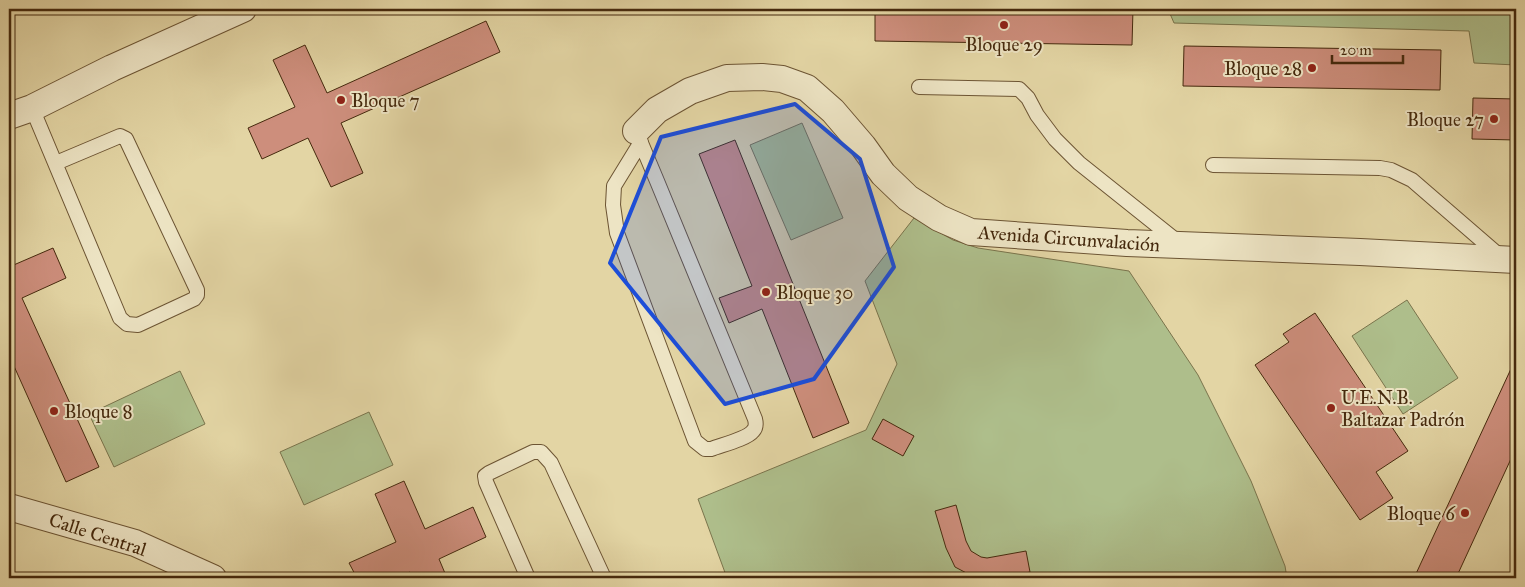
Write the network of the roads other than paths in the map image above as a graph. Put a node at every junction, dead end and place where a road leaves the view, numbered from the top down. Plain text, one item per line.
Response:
1 (243, 9) edge
2 (919, 87) dead end
3 (20, 112) edge
4 (639, 136) junction
5 (56, 163) junction
6 (1213, 165) dead end
7 (1182, 245) junction
8 (1510, 260) edge
9 (9, 507) edge
10 (213, 578) edge
11 (528, 578) edge
12 (604, 578) edge

1 - 3 street
2 - 7 lane
3 - 5 lane
4 - 4 lane
4 - 7 street, Avenida Circunvalación
5 - 5 lane
6 - 8 lane
7 - 8 street, Avenida Circunvalación
9 - 10 street, Calle Central
11 - 12 lane

